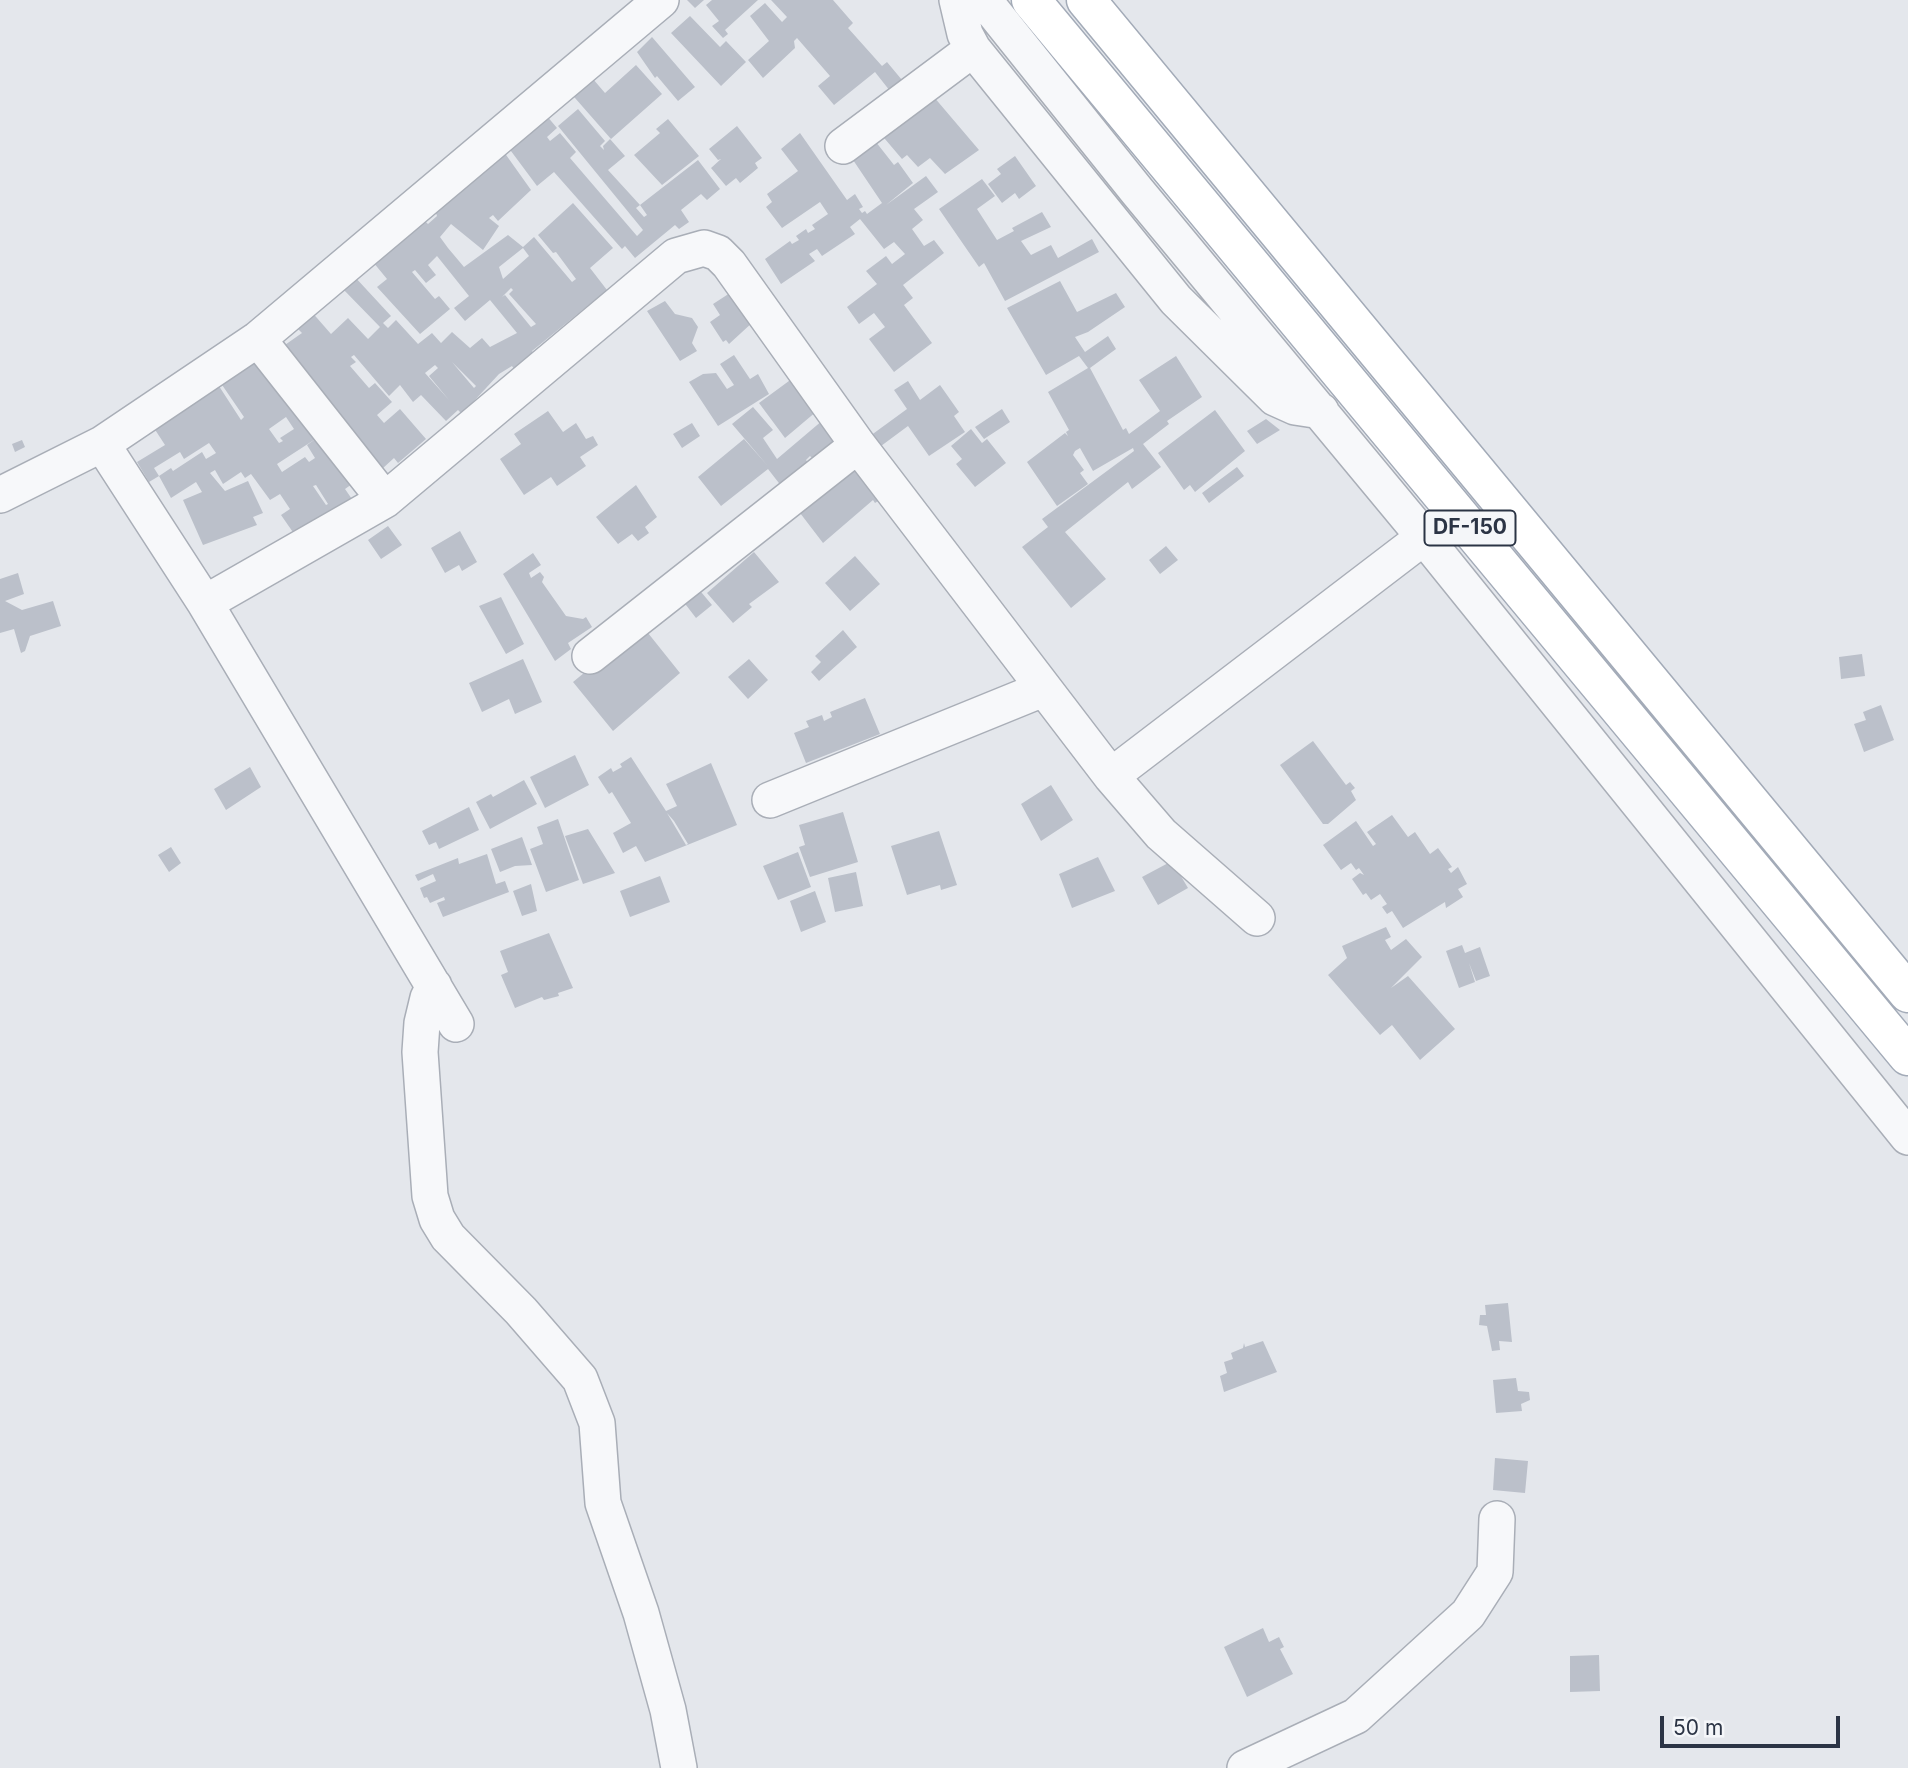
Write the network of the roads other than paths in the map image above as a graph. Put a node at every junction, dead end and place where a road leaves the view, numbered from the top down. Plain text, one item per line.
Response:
1 (661, 0) edge
2 (957, 0) edge
3 (984, 0) edge
4 (1031, 0) edge
5 (1086, 0) edge
6 (973, 49) junction
7 (843, 146) dead end
8 (1208, 277) junction
9 (1176, 300) junction
10 (258, 339) junction
11 (1321, 411) junction
12 (102, 444) junction
13 (858, 444) junction
14 (0, 495) edge
15 (385, 500) junction
16 (1424, 537) junction
17 (205, 603) junction
18 (590, 656) dead end
19 (1043, 690) junction
20 (1111, 776) junction
21 (770, 800) dead end
22 (1256, 918) dead end
23 (434, 986) junction
24 (1908, 993) edge
25 (456, 1024) dead end
26 (1908, 1056) edge
27 (1908, 1137) edge
28 (1497, 1519) dead end
29 (679, 1768) edge
30 (1245, 1768) edge

1 - 10 street
2 - 6 street
3 - 8 street
4 - 26 main road, DF-150
5 - 24 main road, DF-150
6 - 7 street
6 - 9 street
8 - 9 street
8 - 11 street
9 - 11 street
10 - 12 street
10 - 15 street
11 - 16 street
12 - 14 street
12 - 17 street
13 - 15 street
13 - 18 street
13 - 19 street
15 - 17 street
16 - 20 street
16 - 27 street
17 - 23 street
19 - 20 street
19 - 21 street
20 - 22 street
23 - 25 street
23 - 29 street
28 - 30 street

